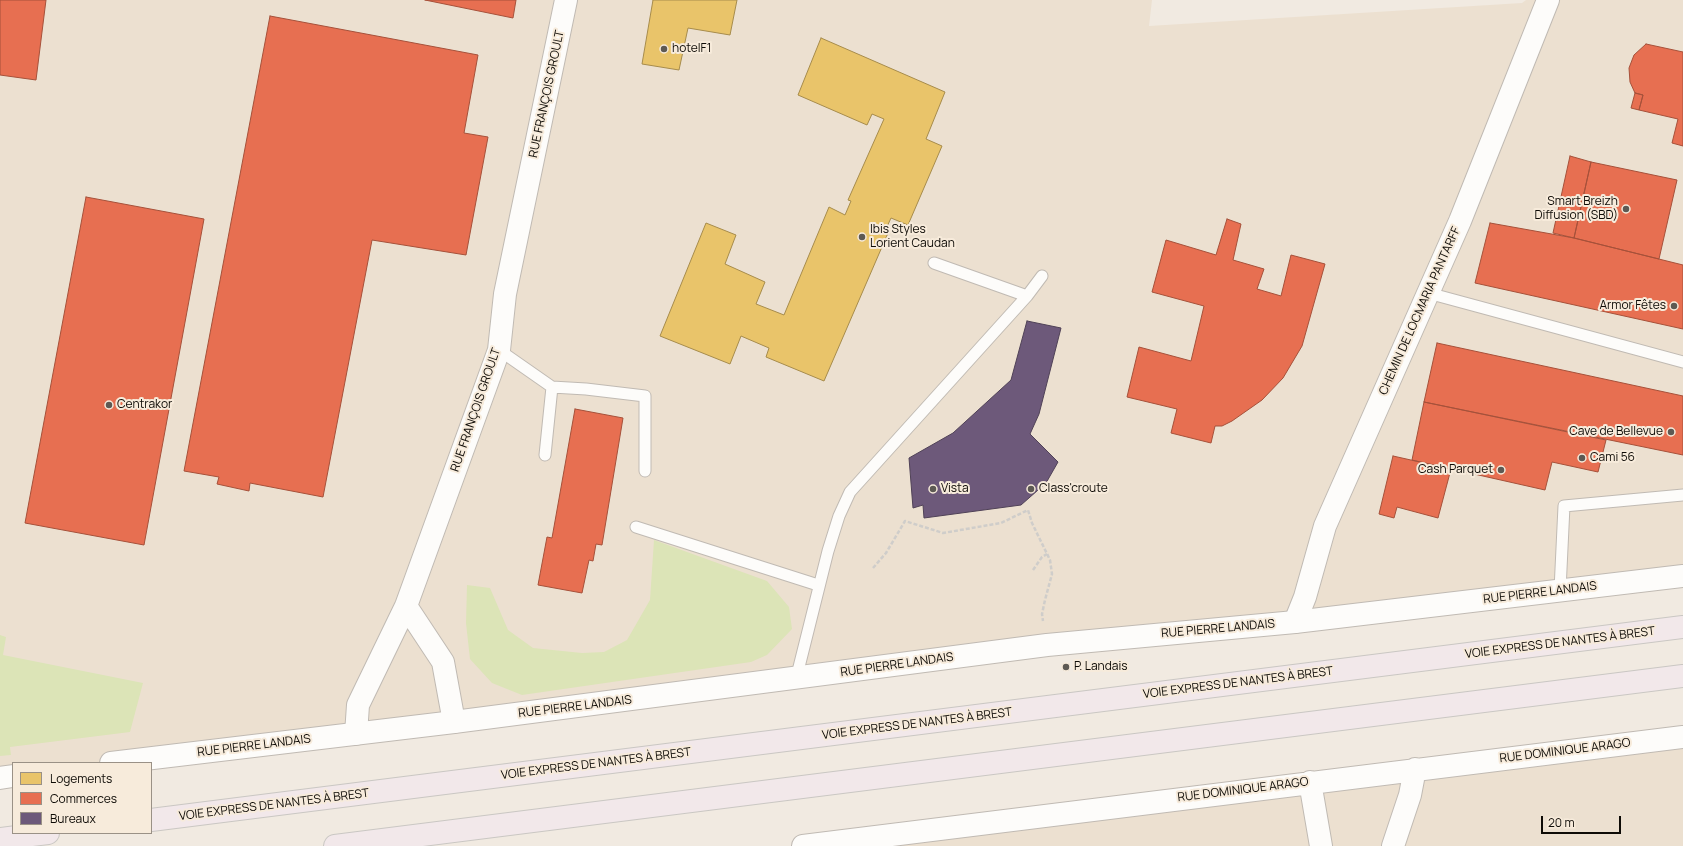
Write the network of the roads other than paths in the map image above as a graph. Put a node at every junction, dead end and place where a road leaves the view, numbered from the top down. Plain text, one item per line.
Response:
1 (566, 0) edge
2 (1548, 0) edge
3 (934, 263) dead end
4 (1042, 276) dead end
5 (1428, 293) junction
6 (1027, 296) junction
7 (499, 350) junction
8 (1683, 362) edge
9 (552, 388) junction
10 (545, 454) dead end
11 (645, 471) dead end
12 (1683, 495) edge
13 (636, 527) dead end
14 (1683, 576) edge
15 (818, 585) junction
16 (1560, 590) junction
17 (406, 606) junction
18 (1295, 622) junction
19 (1683, 627) edge
20 (1683, 676) edge
21 (796, 679) junction
22 (454, 722) junction
23 (356, 734) junction
24 (1683, 737) edge
25 (119, 762) edge
26 (1415, 769) junction
27 (12, 776) edge
28 (0, 778) edge
29 (1310, 782) junction
30 (152, 820) edge
31 (40, 834) edge
32 (0, 839) edge
33 (335, 846) edge
34 (803, 846) edge
35 (1321, 846) edge
36 (1393, 846) edge

1 - 7 street, RUE FRANÇOIS GROULT
2 - 5 street, CHEMIN DE LOCMARIA PANTARFF
3 - 6 lane
4 - 6 lane
5 - 8 lane
5 - 18 street, CHEMIN DE LOCMARIA PANTARFF
6 - 15 lane
7 - 9 lane
7 - 17 street, RUE FRANÇOIS GROULT
9 - 10 lane
9 - 11 lane
12 - 16 lane
13 - 15 lane
14 - 16 street, RUE PIERRE LANDAIS
15 - 21 lane
16 - 18 street, RUE PIERRE LANDAIS
17 - 22 street
17 - 23 street, RUE FRANÇOIS GROULT
18 - 21 street, RUE PIERRE LANDAIS
19 - 30 highway, VOIE EXPRESS DE NANTES À BREST
20 - 33 highway
21 - 22 street, RUE PIERRE LANDAIS
22 - 23 street, RUE PIERRE LANDAIS
23 - 25 street, RUE PIERRE LANDAIS
24 - 26 street, RUE DOMINIQUE ARAGO
26 - 29 street, RUE DOMINIQUE ARAGO
26 - 36 street
27 - 28 street
29 - 34 street, RUE DOMINIQUE ARAGO
29 - 35 street
31 - 32 highway

